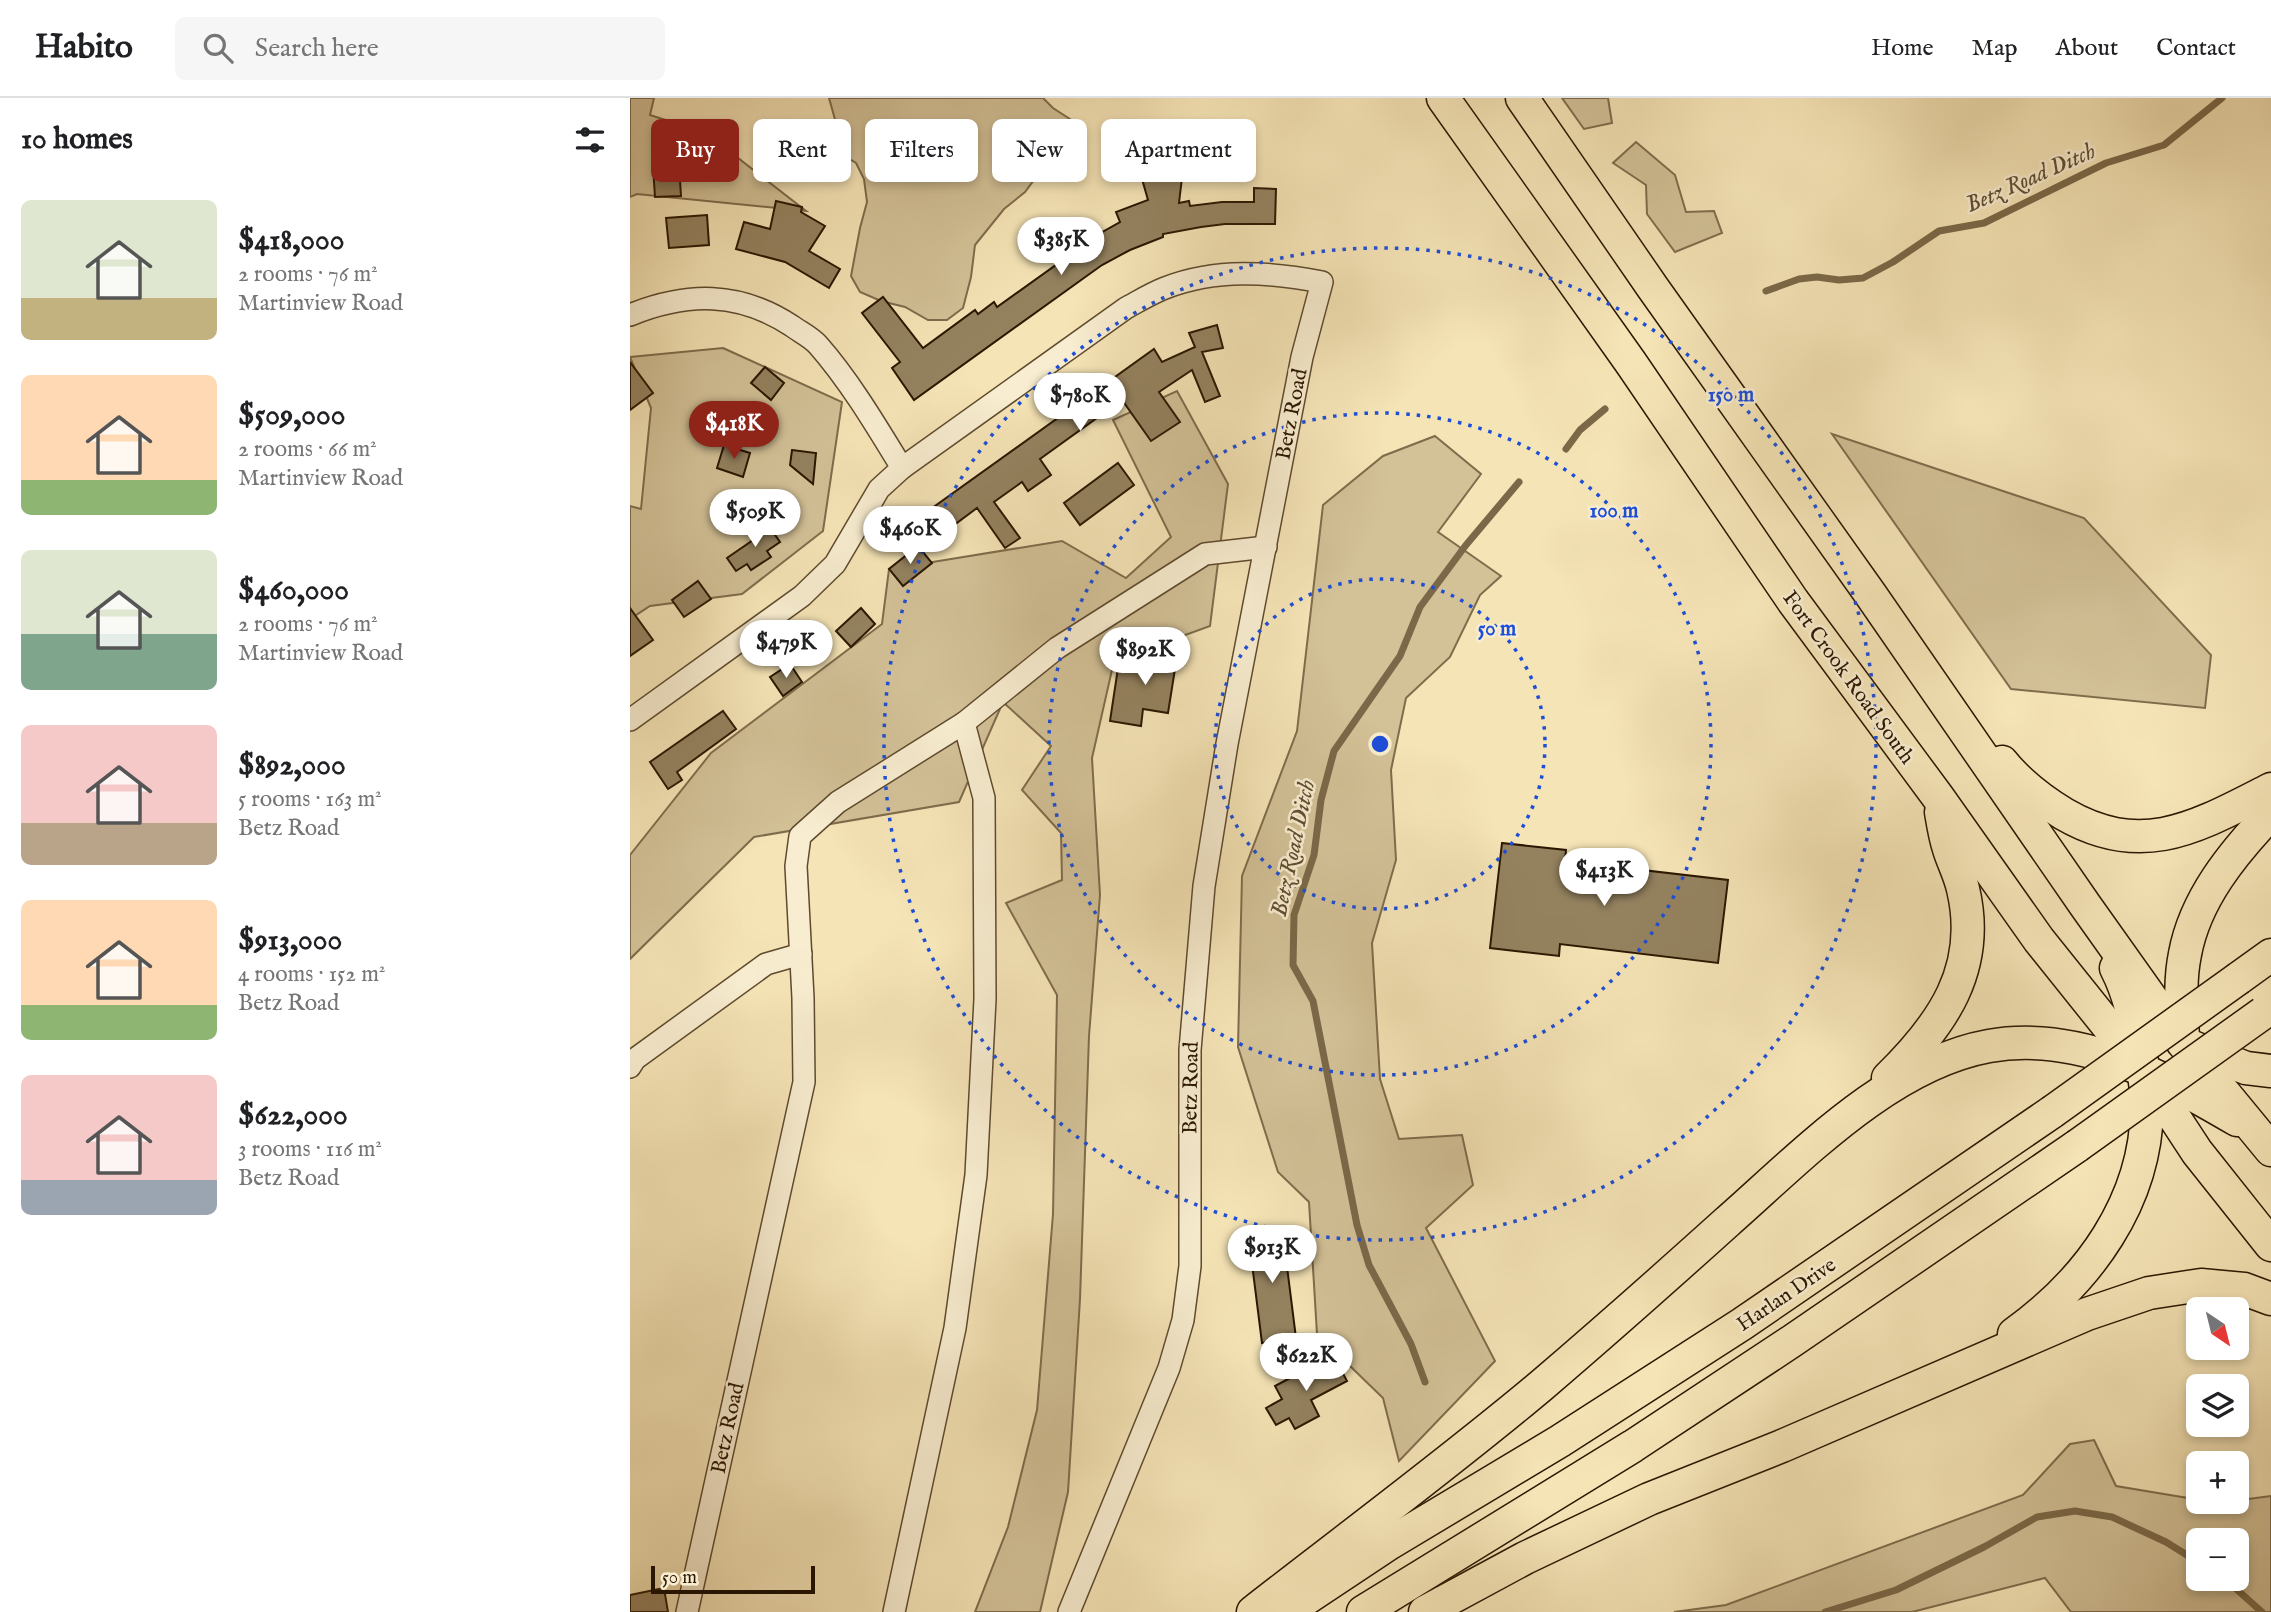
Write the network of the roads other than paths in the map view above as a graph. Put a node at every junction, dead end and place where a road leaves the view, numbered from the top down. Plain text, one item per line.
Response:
1 (1443, 98) edge
2 (1522, 98) edge
3 (630, 315) edge
4 (902, 468) junction
5 (1266, 547) junction
6 (1871, 595) junction
7 (630, 720) edge
8 (964, 723) junction
9 (2271, 789) edge
10 (1938, 797) junction
11 (2271, 813) edge
12 (2084, 905) junction
13 (800, 954) junction
14 (2271, 955) edge
15 (2071, 982) junction
16 (2267, 1010) edge
17 (2136, 1025) junction
18 (2183, 1043) junction
19 (630, 1067) edge
20 (2271, 1071) edge
21 (2144, 1072) junction
22 (2190, 1093) junction
23 (1852, 1113) junction
24 (2264, 1140) edge
25 (2228, 1190) junction
26 (2271, 1245) edge
27 (2271, 1299) edge
28 (1950, 1372) junction
29 (687, 1612) edge
30 (894, 1612) edge
31 (1069, 1612) edge
32 (1252, 1612) edge
33 (1286, 1612) edge
34 (1363, 1612) edge
35 (1425, 1612) edge

1 - 10 main road, Fort Crook Road South
2 - 6 main road
3 - 4 street
4 - 5 street, Betz Road
4 - 7 street
5 - 8 street, Betz Road
5 - 31 street, Betz Road
6 - 9 main road
6 - 12 main road
8 - 13 street, Betz Road
8 - 30 street
10 - 15 main road, Fort Crook Road South
10 - 23 main road
11 - 18 main road
12 - 17 main road
12 - 18 main road
13 - 19 street
13 - 29 street, Betz Road
14 - 33 main road, Harlan Drive, bridge
15 - 17 main road
15 - 21 main road, Fort Crook Road South
16 - 34 main road, Harlan Drive, bridge
17 - 18 main road
17 - 21 main road
18 - 20 main road
18 - 22 main road
18 - 24 main road
21 - 22 main road
21 - 23 main road
21 - 25 main road, Fort Crook Road South
21 - 28 main road
22 - 24 main road
22 - 25 main road
23 - 32 main road
25 - 26 main road, Fort Crook Road South
27 - 28 main road
28 - 35 main road

